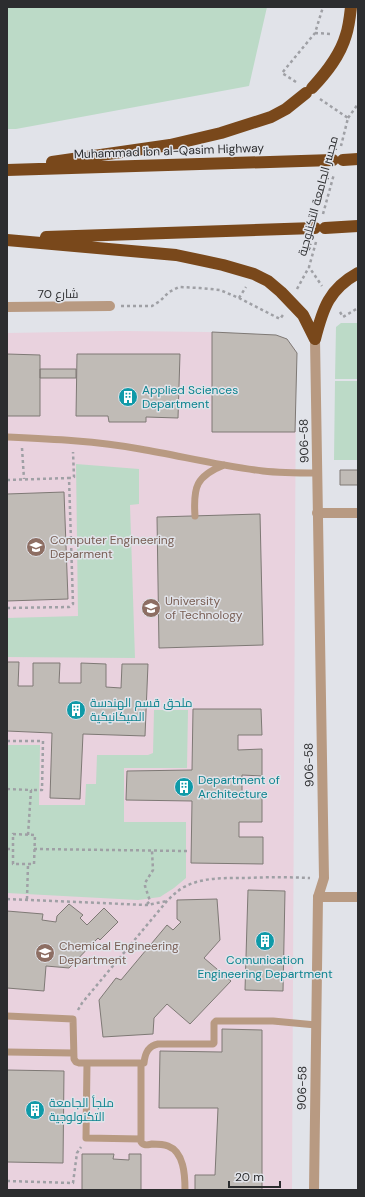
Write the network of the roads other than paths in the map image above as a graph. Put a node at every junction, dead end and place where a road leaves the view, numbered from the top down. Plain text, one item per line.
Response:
1 (352, 7) edge
2 (358, 159) edge
3 (7, 169) edge
4 (358, 226) edge
5 (7, 239) edge
6 (358, 273) edge
7 (110, 306) road end
8 (7, 307) edge
9 (315, 339) junction
10 (7, 437) edge
11 (224, 465) junction
12 (317, 473) junction
13 (317, 513) junction
14 (358, 514) edge
15 (195, 516) dead end
16 (318, 897) junction
17 (358, 897) edge
18 (7, 1016) edge
19 (316, 1025) junction
20 (7, 1052) edge
21 (73, 1053) junction
22 (87, 1063) junction
23 (141, 1064) junction
24 (141, 1139) junction
25 (185, 1190) edge
26 (314, 1190) edge

1 - 3 highway
2 - 3 highway, Muhammad ibn al-Qasim Highway
4 - 5 highway
5 - 9 highway
6 - 9 highway
7 - 8 street, شارع 70
9 - 12 street, 906-58
10 - 11 lane
11 - 12 lane
11 - 15 lane
12 - 13 street, 906-58
13 - 14 street
13 - 16 street, 906-58
16 - 17 street
16 - 19 street, 906-58
18 - 21 lane
19 - 23 lane
19 - 26 street, 906-58
20 - 21 lane
21 - 22 lane
22 - 23 lane
22 - 24 lane
23 - 24 lane
24 - 25 lane

